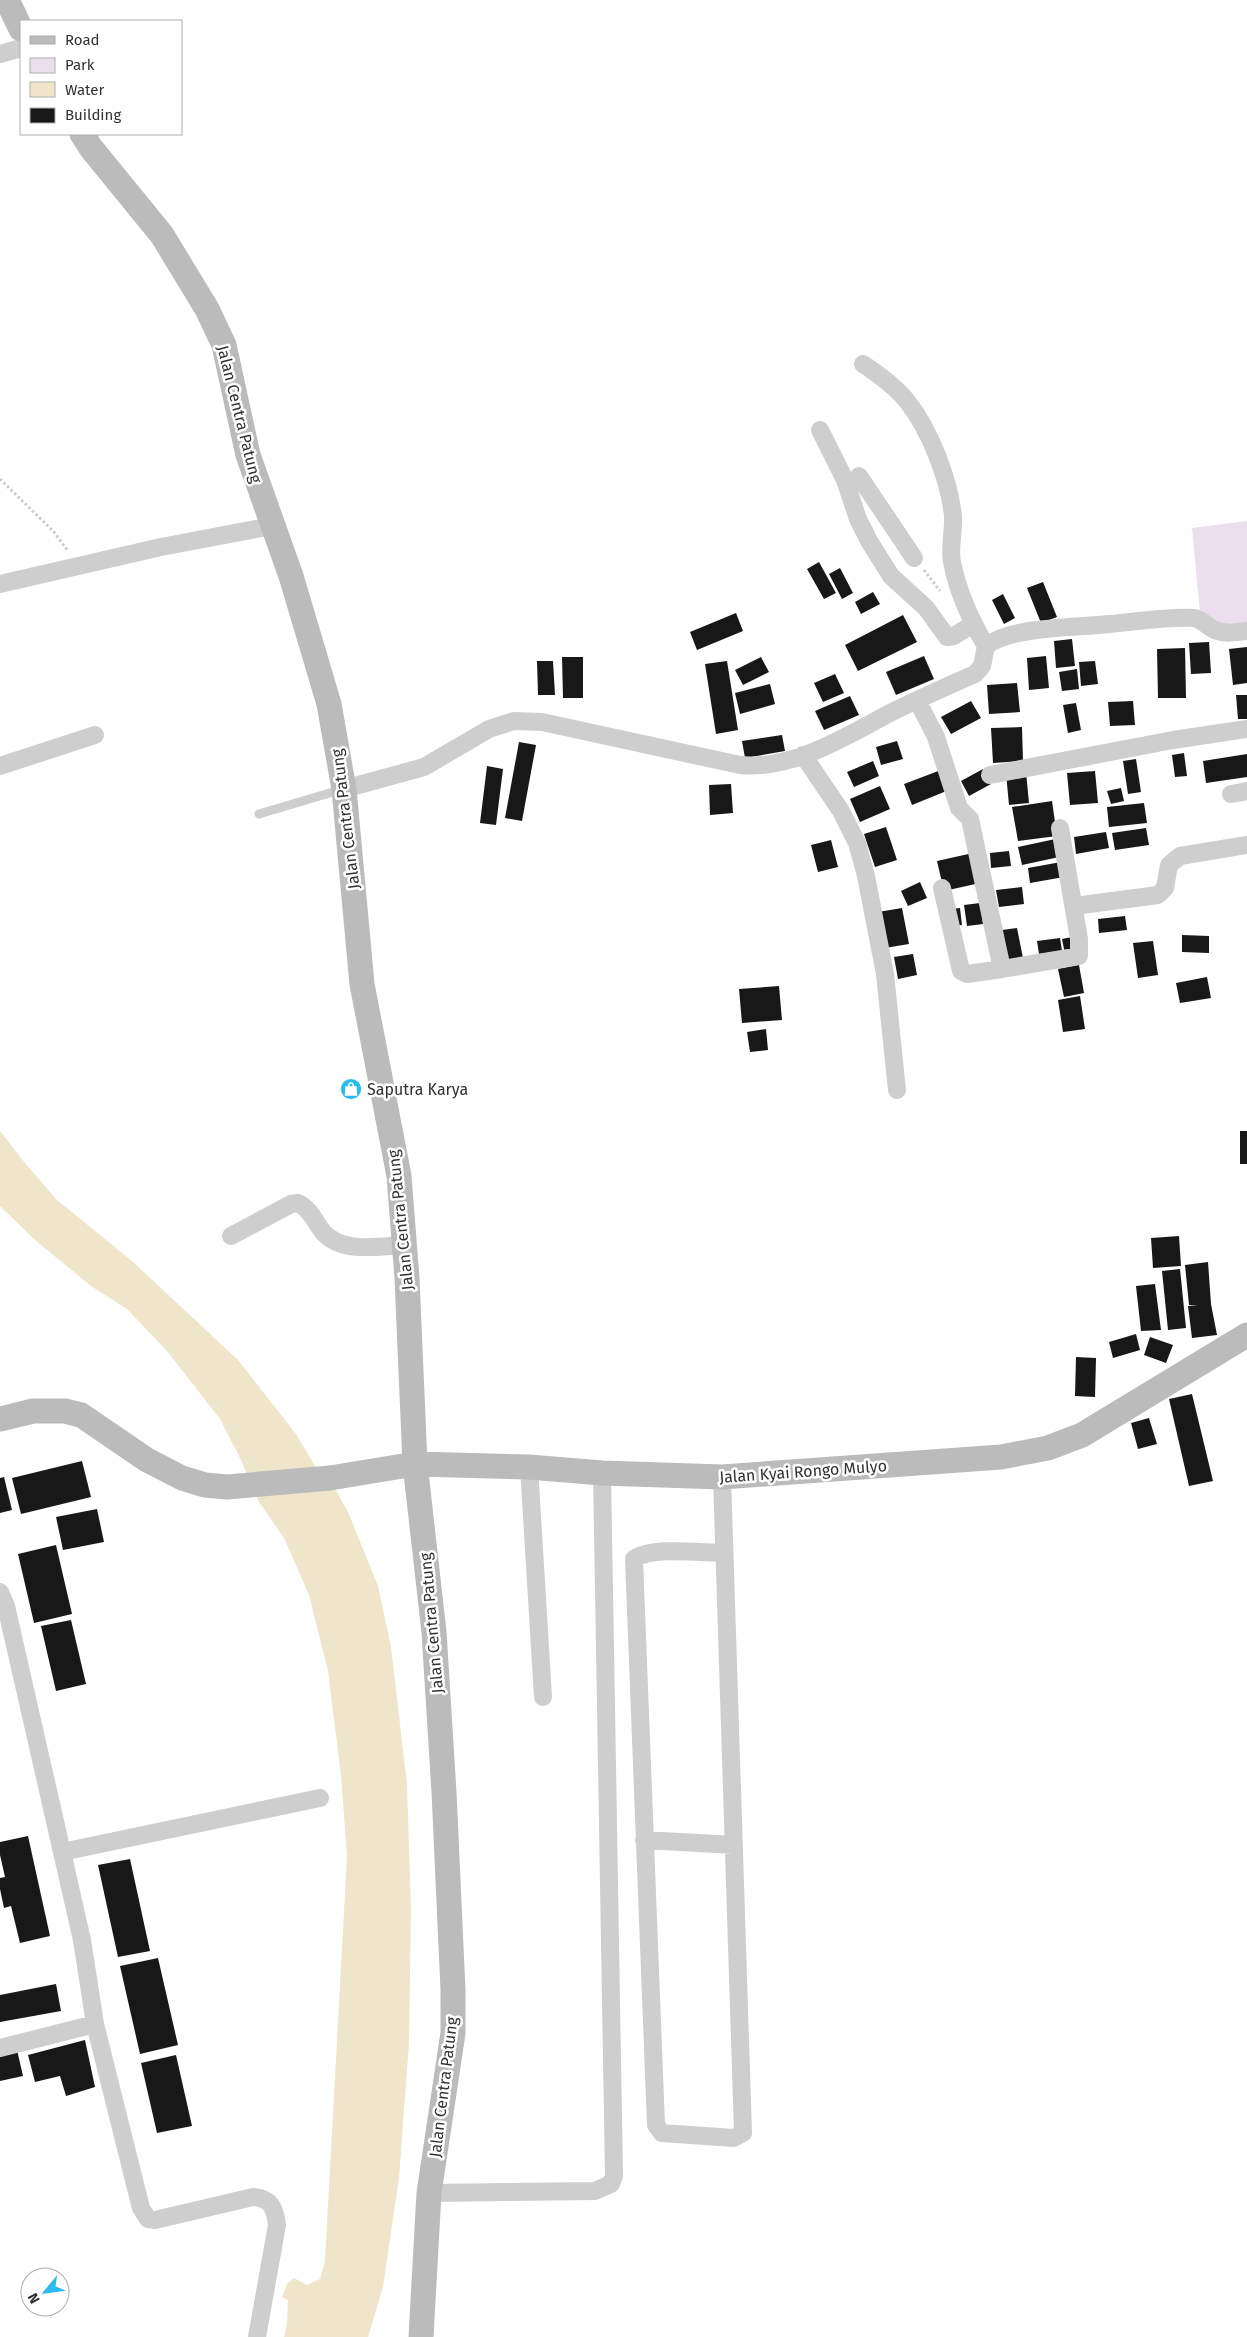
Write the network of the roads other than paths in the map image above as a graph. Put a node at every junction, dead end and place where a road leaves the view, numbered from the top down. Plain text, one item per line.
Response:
1 (6, 0) edge
2 (20, 27) edge
3 (20, 48) edge
4 (0, 54) edge
5 (83, 135) edge
6 (863, 364) dead end
7 (820, 430) dead end
8 (860, 476) dead end
9 (272, 526) junction
10 (914, 558) dead end
11 (0, 584) edge
12 (973, 624) junction
13 (1247, 631) edge
14 (986, 646) junction
15 (917, 700) junction
16 (1247, 729) edge
17 (95, 735) dead end
18 (803, 756) junction
19 (0, 766) edge
20 (990, 775) dead end
21 (344, 789) junction
22 (259, 814) dead end
23 (1060, 828) dead end
24 (1247, 844) edge
25 (942, 888) dead end
26 (1074, 906) junction
27 (1002, 968) junction
28 (898, 1090) dead end
29 (232, 1236) dead end
30 (404, 1245) junction
31 (1247, 1335) edge
32 (0, 1419) edge
33 (415, 1464) junction
34 (528, 1467) junction
35 (602, 1472) junction
36 (722, 1477) junction
37 (724, 1553) junction
38 (0, 1592) edge
39 (543, 1697) dead end
40 (320, 1798) dead end
41 (644, 1840) junction
42 (734, 1845) junction
43 (62, 1852) junction
44 (95, 2024) junction
45 (0, 2048) edge
46 (429, 2193) junction
47 (257, 2337) edge
48 (421, 2337) edge

1 - 2 street
3 - 4 street
5 - 9 street, Jalan Centra Patung
6 - 12 street
7 - 12 street
8 - 10 street
9 - 11 street
9 - 21 street, Jalan Centra Patung
12 - 14 street
13 - 14 street
14 - 15 street
15 - 18 street
15 - 27 street
16 - 20 street
17 - 19 street
18 - 21 street
18 - 28 street
21 - 22 lane
21 - 30 street, Jalan Centra Patung
23 - 26 street
24 - 26 street
25 - 27 street
26 - 27 street
29 - 30 street
30 - 33 street, Jalan Centra Patung
31 - 36 street, Jalan Kyai Rongo Mulyo
32 - 33 street, Jalan Kyai Rongo Mulyo
33 - 34 street, Jalan Kyai Rongo Mulyo
33 - 46 street, Jalan Centra Patung
34 - 35 street, Jalan Kyai Rongo Mulyo
34 - 39 street
35 - 36 street, Jalan Kyai Rongo Mulyo
35 - 46 street
36 - 37 street
37 - 41 street
37 - 42 street
38 - 43 street
40 - 43 street
41 - 42 street
41 - 42 street
43 - 44 street
44 - 45 street
44 - 47 street
46 - 48 street, Jalan Centra Patung

